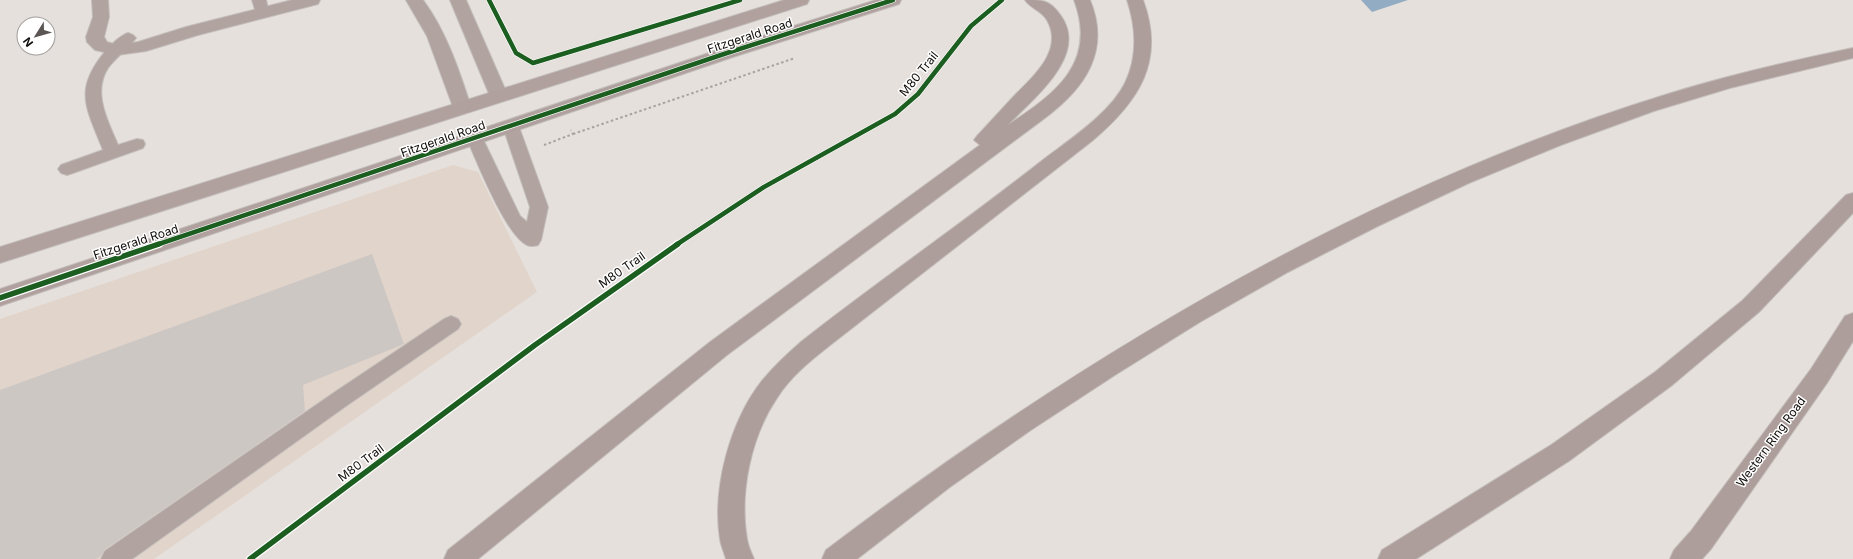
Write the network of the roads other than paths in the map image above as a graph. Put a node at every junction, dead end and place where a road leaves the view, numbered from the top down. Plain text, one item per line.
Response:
1 (312, 0) edge
2 (414, 0) edge
3 (458, 0) edge
4 (801, 0) edge
5 (893, 0) edge
6 (1033, 0) edge
7 (1082, 0) edge
8 (1135, 0) edge
9 (261, 6) edge
10 (101, 9) edge
11 (192, 31) junction
12 (128, 38) junction
13 (115, 49) junction
14 (1853, 53) edge
15 (499, 96) junction
16 (462, 107) junction
17 (511, 127) junction
18 (475, 139) junction
19 (137, 144) dead end
20 (113, 153) junction
21 (67, 169) dead end
22 (949, 177) junction
23 (1853, 200) edge
24 (0, 255) edge
25 (0, 298) edge
26 (1853, 322) edge
27 (451, 324) dead end
28 (113, 559) edge
29 (458, 559) edge
30 (740, 559) edge
31 (836, 559) edge
32 (1392, 559) edge
33 (1684, 559) edge

1 - 9 street
2 - 16 street
3 - 15 street
4 - 15 street, Fitzgerald Road
5 - 17 street, Fitzgerald Road
6 - 22 highway
7 - 22 highway
8 - 30 highway
9 - 11 street
10 - 12 street
10 - 13 street
11 - 12 street
11 - 13 street
12 - 13 lane
13 - 20 lane
14 - 31 highway
15 - 16 street, Fitzgerald Road
15 - 17 street
16 - 18 street
16 - 24 street, Fitzgerald Road
17 - 18 street, Fitzgerald Road
17 - 18 lane
18 - 25 street, Fitzgerald Road
19 - 20 lane
20 - 21 lane
22 - 29 highway
23 - 32 highway
26 - 33 highway, Western Ring Road
27 - 28 lane

